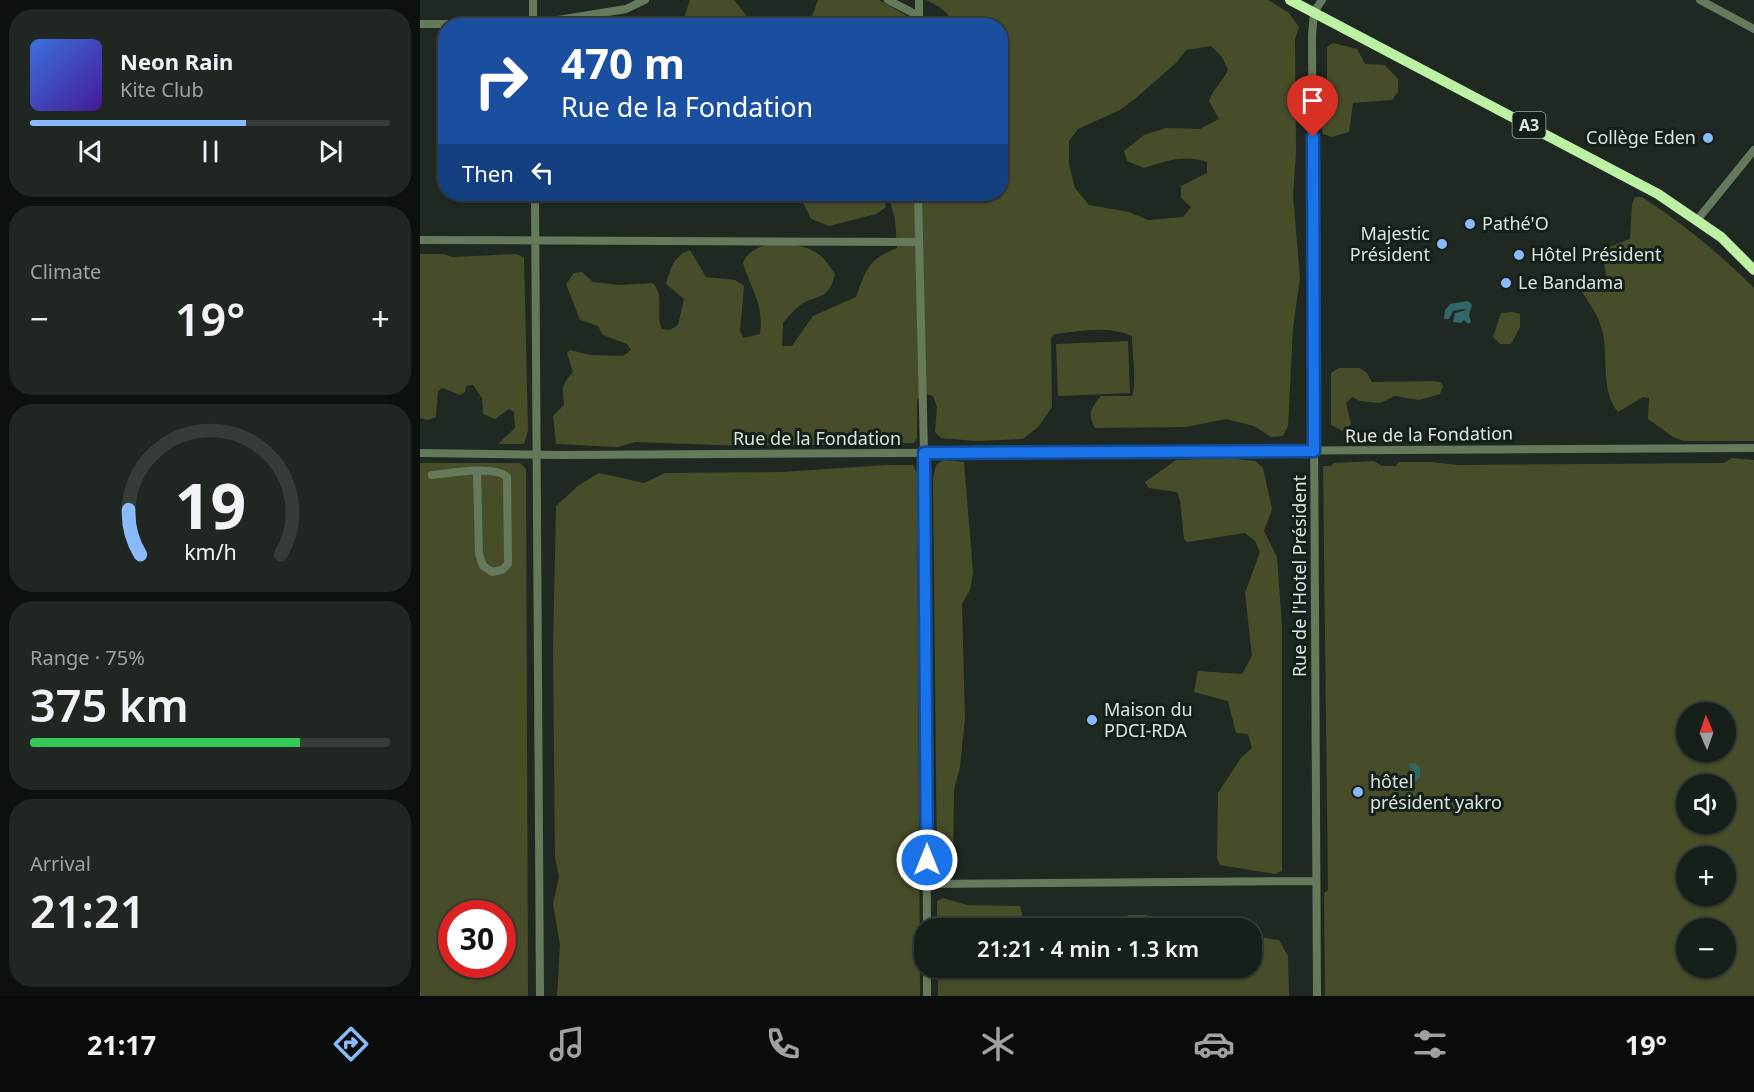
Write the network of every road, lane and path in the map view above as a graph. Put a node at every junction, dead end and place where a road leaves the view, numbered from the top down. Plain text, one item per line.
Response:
1 (533, 0) edge
2 (645, 0) edge
3 (888, 0) edge
4 (919, 0) edge
5 (1290, 0) edge
6 (1322, 0) edge
7 (1700, 0) edge
8 (1314, 12) junction
9 (919, 16) joint
10 (533, 18) edge
11 (574, 18) edge
12 (420, 24) edge
13 (438, 24) edge
14 (1754, 29) edge
15 (1754, 150) edge
16 (535, 201) edge
17 (918, 201) edge
18 (1698, 219) junction
19 (420, 240) edge
20 (536, 242) junction
21 (917, 242) junction
22 (1754, 270) edge
23 (1754, 448) edge
24 (1314, 451) junction
25 (420, 453) edge
26 (924, 453) junction
27 (538, 455) junction
28 (477, 471) junction
29 (432, 474) dead end
30 (1315, 881) junction
31 (927, 884) junction
32 (927, 918) edge
33 (927, 978) edge
34 (540, 996) edge
35 (927, 996) edge
36 (1317, 996) edge

1 - 10 street
2 - 11 street
3 - 9 street
4 - 9 street
5 - 8 highway, A3
6 - 8 street
7 - 14 street
8 - 18 highway, A3
8 - 24 street, Rue de l'Hotel Président
12 - 13 street
15 - 18 street
16 - 20 street
17 - 21 street
18 - 22 highway, A3
19 - 20 street
20 - 21 street
20 - 27 street
21 - 26 street
23 - 24 street, Rue de la Fondation
24 - 26 street, Rue de la Fondation
24 - 30 street, Rue de l'Hotel Président
25 - 27 street, Rue de la Fondation
26 - 27 street, Rue de la Fondation
26 - 31 street
27 - 34 street
28 - 28 street
28 - 29 street
30 - 31 street
30 - 36 street, Rue de l'Hotel Président
31 - 32 street
33 - 35 street

